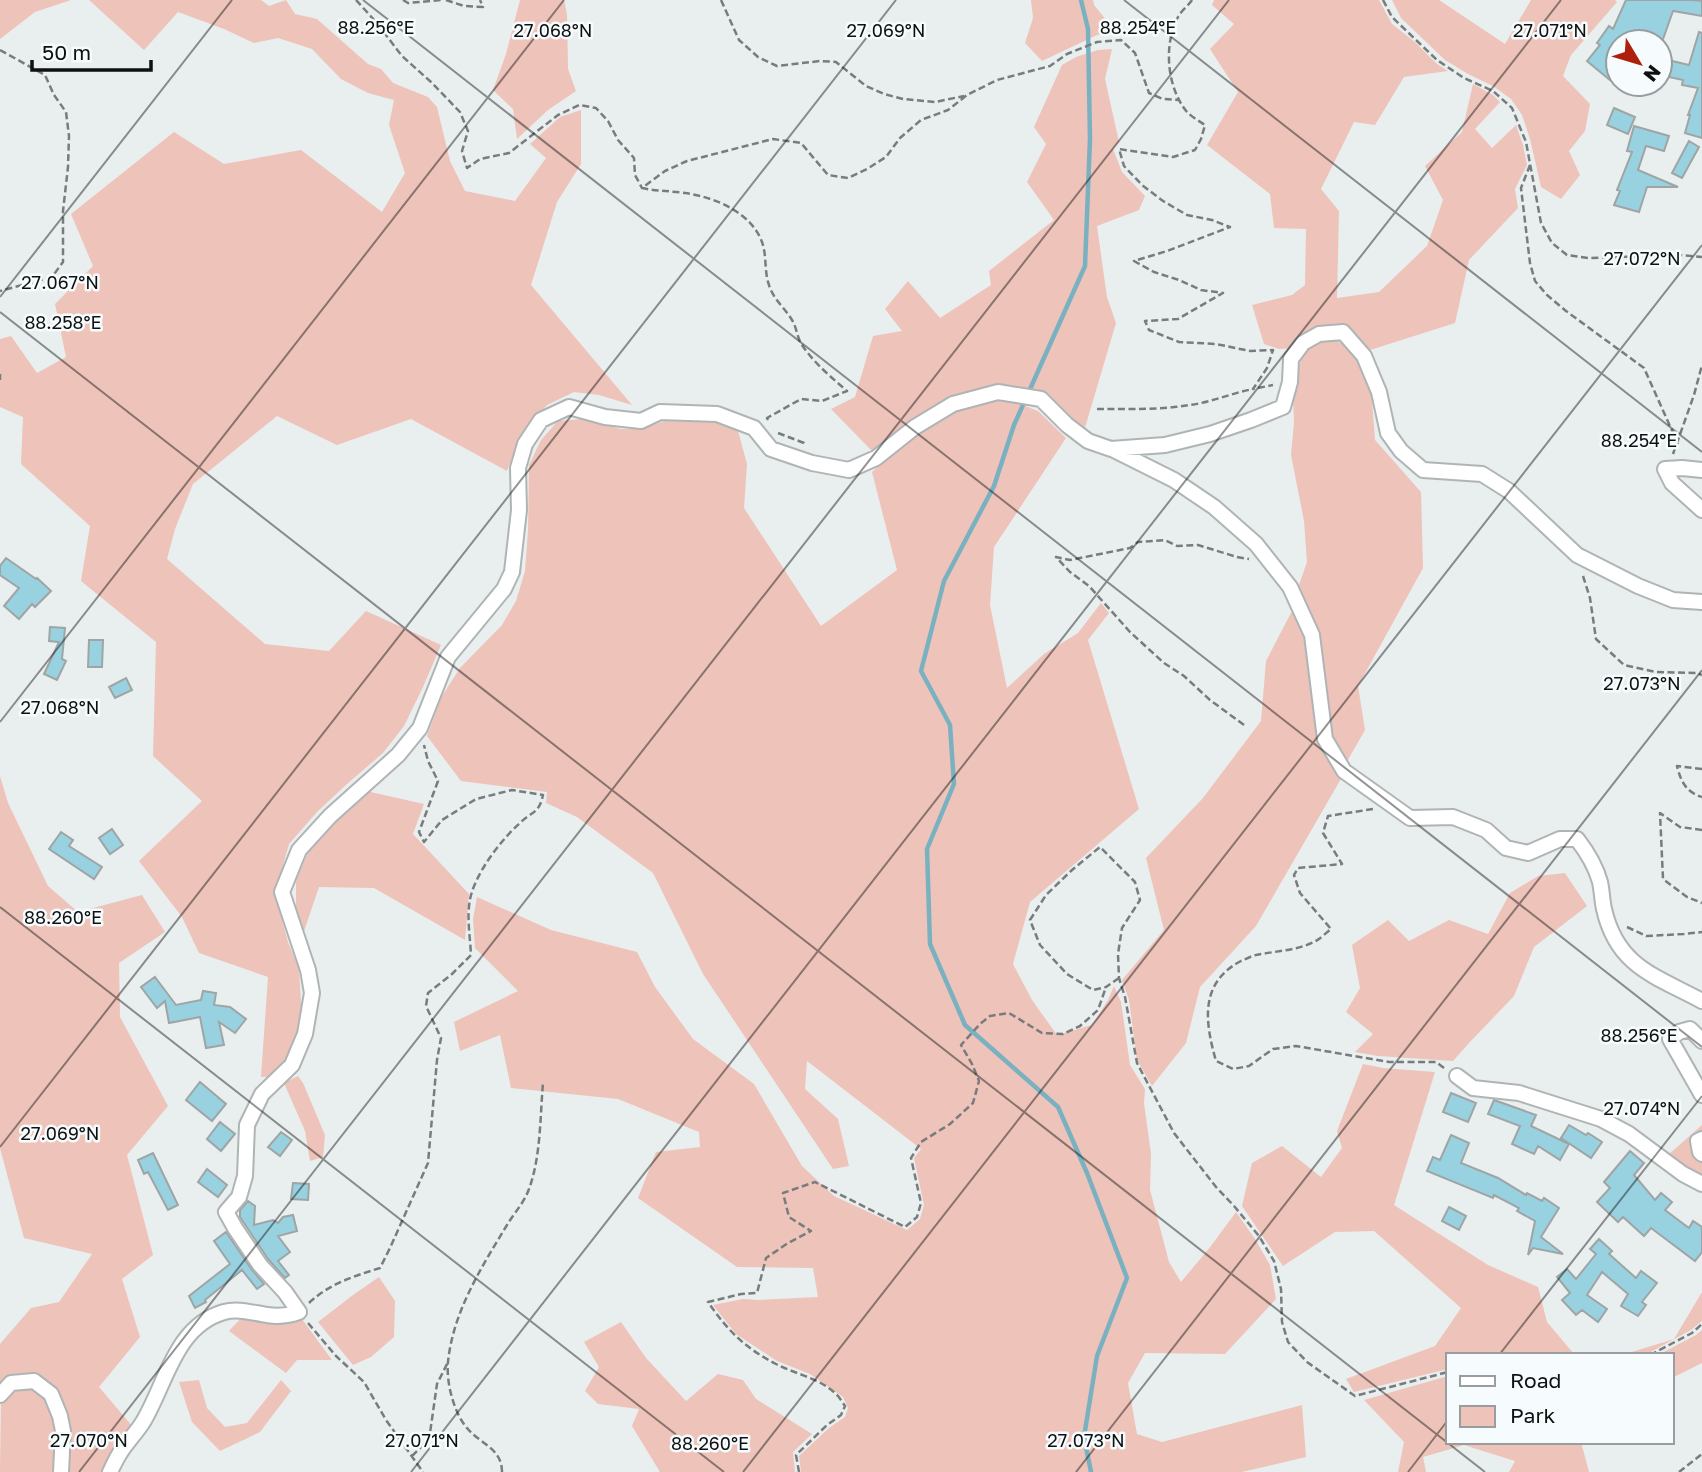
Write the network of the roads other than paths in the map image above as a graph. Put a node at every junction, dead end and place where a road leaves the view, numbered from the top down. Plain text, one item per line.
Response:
1 (1111, 449) junction
2 (1702, 470) edge
3 (1702, 510) edge
4 (1702, 602) edge
5 (1702, 1001) edge
6 (1702, 1041) edge
7 (1457, 1076) road end
8 (1702, 1096) edge
9 (1702, 1139) edge
10 (1702, 1154) edge
11 (1702, 1184) edge
12 (0, 1395) edge
13 (61, 1472) edge
14 (110, 1472) edge

1 - 4 street
1 - 5 street
1 - 14 street
2 - 3 street
6 - 8 street
7 - 11 street
9 - 10 street
12 - 13 street

